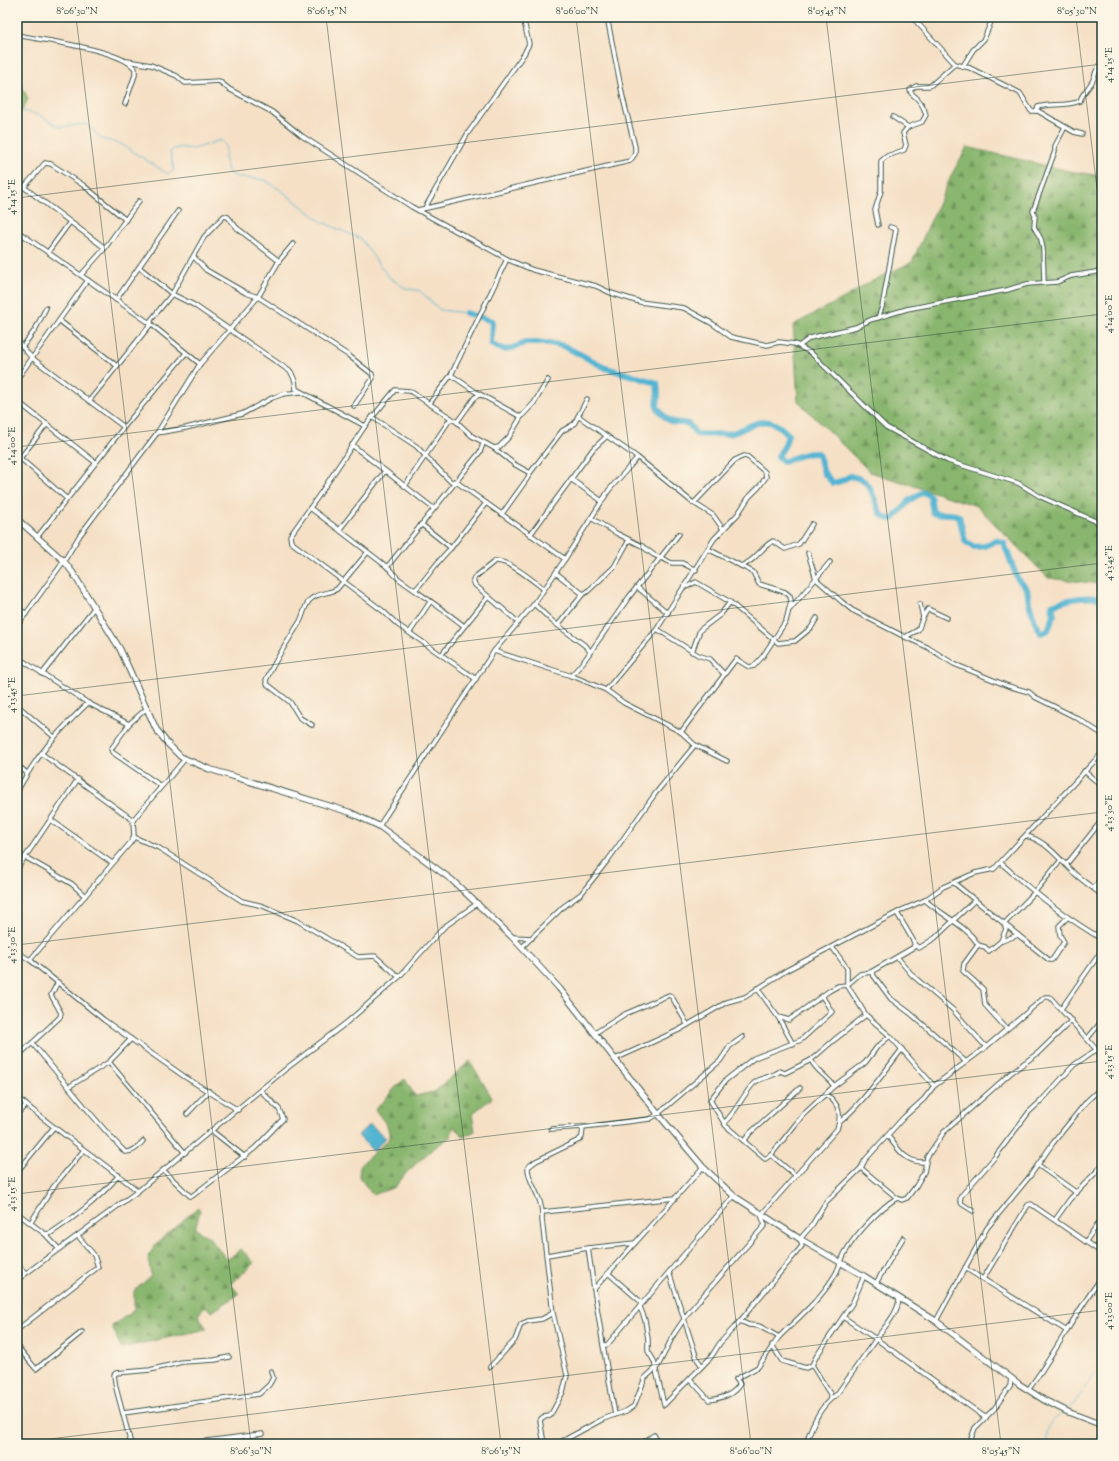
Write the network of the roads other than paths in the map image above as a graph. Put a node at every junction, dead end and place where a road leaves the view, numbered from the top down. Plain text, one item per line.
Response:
1 (523, 17) edge
2 (607, 17) edge
3 (912, 17) edge
4 (993, 17) edge
5 (17, 35) edge
6 (127, 61) junction
7 (1102, 63) edge
8 (954, 64) junction
9 (963, 66) junction
10 (125, 104) dead end
11 (1036, 111) junction
12 (893, 117) dead end
13 (908, 127) junction
14 (1065, 127) junction
15 (1082, 134) dead end
16 (17, 182) edge
17 (25, 186) junction
18 (139, 201) dead end
19 (418, 210) junction
20 (178, 212) dead end
21 (126, 220) junction
22 (70, 222) junction
23 (878, 224) dead end
24 (890, 227) dead end
25 (17, 231) edge
26 (293, 244) dead end
27 (105, 248) junction
28 (48, 252) junction
29 (194, 257) junction
30 (506, 259) junction
31 (279, 261) junction
32 (139, 267) junction
33 (1102, 271) edge
34 (81, 275) junction
35 (88, 280) junction
36 (1044, 282) junction
37 (172, 294) junction
38 (258, 297) junction
39 (116, 300) junction
40 (46, 308) dead end
41 (878, 318) junction
42 (60, 321) junction
43 (151, 324) junction
44 (231, 331) junction
45 (17, 341) edge
46 (23, 346) junction
47 (799, 346) junction
48 (186, 352) junction
49 (32, 358) junction
50 (200, 364) junction
51 (117, 366) junction
52 (451, 375) junction
53 (17, 379) edge
54 (548, 380) dead end
55 (300, 392) junction
56 (476, 392) junction
57 (480, 395) junction
58 (475, 397) junction
59 (587, 399) dead end
60 (17, 401) edge
61 (89, 401) junction
62 (429, 404) junction
63 (354, 406) dead end
64 (578, 416) junction
65 (372, 417) junction
66 (521, 417) junction
67 (451, 418) junction
68 (457, 422) junction
69 (47, 424) junction
70 (365, 426) junction
71 (124, 427) junction
72 (157, 432) junction
73 (607, 436) junction
74 (483, 444) junction
75 (352, 445) junction
76 (499, 449) junction
77 (426, 455) junction
78 (20, 458) junction
79 (637, 458) junction
80 (17, 462) edge
81 (95, 462) junction
82 (385, 471) junction
83 (530, 472) junction
84 (572, 480) junction
85 (455, 481) junction
86 (405, 486) junction
87 (66, 498) junction
88 (602, 501) junction
89 (486, 503) junction
90 (694, 504) junction
91 (310, 508) junction
92 (433, 508) junction
93 (502, 514) junction
94 (591, 518) junction
95 (17, 519) edge
96 (421, 524) junction
97 (812, 524) dead end
98 (1102, 524) edge
99 (723, 529) junction
100 (340, 530) junction
101 (680, 534) dead end
102 (530, 535) junction
103 (38, 536) junction
104 (629, 540) junction
105 (451, 548) junction
106 (708, 549) junction
107 (367, 553) junction
108 (808, 553) dead end
109 (661, 558) junction
110 (565, 559) junction
111 (64, 560) junction
112 (830, 562) dead end
113 (741, 566) junction
114 (387, 567) junction
115 (696, 570) junction
116 (556, 573) junction
117 (816, 579) junction
118 (343, 581) junction
119 (637, 587) junction
120 (544, 589) junction
121 (684, 589) junction
122 (415, 590) junction
123 (584, 594) junction
124 (790, 596) junction
125 (488, 597) junction
126 (799, 597) junction
127 (430, 602) junction
128 (730, 602) junction
129 (534, 604) junction
130 (920, 604) dead end
131 (17, 607) edge
132 (94, 608) junction
133 (788, 612) junction
134 (668, 613) junction
135 (26, 614) junction
136 (923, 617) junction
137 (817, 618) dead end
138 (947, 618) dead end
139 (518, 622) junction
140 (558, 625) junction
141 (17, 626) edge
142 (464, 626) junction
143 (657, 629) junction
144 (410, 632) junction
145 (905, 637) junction
146 (774, 640) junction
147 (587, 647) junction
148 (592, 647) junction
149 (494, 651) junction
150 (590, 652) junction
151 (692, 652) junction
152 (442, 654) junction
153 (17, 657) edge
154 (42, 674) junction
155 (724, 674) junction
156 (571, 676) junction
157 (476, 679) junction
158 (606, 690) junction
159 (88, 703) junction
160 (17, 705) edge
161 (146, 709) junction
162 (129, 724) junction
163 (312, 726) dead end
164 (680, 732) junction
165 (1102, 734) edge
166 (53, 736) junction
167 (695, 745) junction
168 (1102, 753) edge
169 (42, 754) junction
170 (185, 759) junction
171 (727, 761) dead end
172 (17, 765) edge
173 (1084, 771) junction
174 (27, 773) junction
175 (78, 779) junction
176 (161, 786) junction
177 (1102, 786) edge
178 (17, 792) edge
179 (51, 820) junction
180 (133, 820) junction
181 (1102, 820) edge
182 (379, 826) junction
183 (1026, 836) junction
184 (134, 837) junction
185 (25, 857) junction
186 (1061, 860) junction
187 (112, 863) junction
188 (1001, 863) junction
189 (1066, 865) junction
190 (17, 869) edge
191 (1102, 879) edge
192 (954, 883) junction
193 (1094, 888) junction
194 (1034, 893) junction
195 (1102, 895) edge
196 (85, 896) junction
197 (925, 900) junction
198 (975, 900) junction
199 (478, 903) junction
200 (897, 913) junction
201 (1067, 918) junction
202 (952, 921) junction
203 (1004, 924) junction
204 (1018, 935) junction
205 (512, 937) junction
206 (532, 938) junction
207 (1102, 939) edge
208 (1001, 941) junction
209 (915, 945) junction
210 (978, 945) junction
211 (522, 947) junction
212 (832, 947) junction
213 (1102, 950) edge
214 (17, 952) edge
215 (896, 957) junction
216 (30, 960) junction
217 (871, 972) junction
218 (398, 977) junction
219 (58, 982) junction
220 (847, 985) junction
221 (757, 988) junction
222 (822, 996) junction
223 (1061, 1009) junction
224 (866, 1015) junction
225 (778, 1017) junction
226 (1072, 1020) junction
227 (1102, 1020) edge
228 (687, 1024) junction
229 (1006, 1028) junction
230 (595, 1033) junction
231 (890, 1036) junction
232 (743, 1037) dead end
233 (131, 1039) junction
234 (1087, 1039) junction
235 (32, 1043) junction
236 (793, 1044) junction
237 (986, 1047) junction
238 (902, 1049) junction
239 (1096, 1050) junction
240 (1102, 1056) edge
241 (17, 1058) edge
242 (615, 1059) junction
243 (811, 1060) junction
244 (109, 1062) junction
245 (965, 1062) junction
246 (70, 1086) junction
247 (834, 1086) junction
248 (934, 1086) junction
249 (1102, 1087) edge
250 (800, 1088) dead end
251 (261, 1090) junction
252 (209, 1091) junction
253 (826, 1095) junction
254 (17, 1097) edge
255 (26, 1105) junction
256 (238, 1110) junction
257 (17, 1114) edge
258 (187, 1114) dead end
259 (658, 1114) junction
260 (840, 1122) junction
261 (724, 1123) junction
262 (54, 1127) junction
263 (583, 1127) junction
264 (550, 1129) dead end
265 (212, 1131) junction
266 (888, 1136) junction
267 (143, 1141) dead end
268 (744, 1141) junction
269 (83, 1151) junction
270 (185, 1153) junction
271 (771, 1155) junction
272 (245, 1157) junction
273 (924, 1162) junction
274 (1038, 1164) junction
275 (1102, 1166) edge
276 (702, 1167) junction
277 (861, 1168) junction
278 (164, 1170) junction
279 (17, 1172) edge
280 (119, 1175) junction
281 (795, 1175) junction
282 (138, 1191) junction
283 (1077, 1193) junction
284 (734, 1196) junction
285 (675, 1198) junction
286 (897, 1198) junction
287 (973, 1211) dead end
288 (543, 1212) junction
289 (17, 1213) edge
290 (762, 1215) junction
291 (1102, 1218) edge
292 (1056, 1220) junction
293 (31, 1222) junction
294 (45, 1234) junction
295 (78, 1236) junction
296 (903, 1238) dead end
297 (800, 1239) junction
298 (1086, 1241) junction
299 (634, 1243) junction
300 (588, 1248) junction
301 (59, 1249) junction
302 (1102, 1252) edge
303 (547, 1255) junction
304 (17, 1262) edge
305 (842, 1263) junction
306 (965, 1268) junction
307 (669, 1272) junction
308 (26, 1274) junction
309 (608, 1274) junction
310 (864, 1276) junction
311 (1102, 1277) edge
312 (983, 1279) junction
313 (17, 1280) edge
314 (876, 1284) junction
315 (594, 1289) junction
316 (900, 1298) junction
317 (640, 1307) junction
318 (553, 1313) junction
319 (843, 1317) junction
320 (684, 1320) junction
321 (740, 1321) junction
322 (936, 1321) junction
323 (17, 1330) edge
324 (1067, 1331) junction
325 (82, 1332) dead end
326 (779, 1337) junction
327 (876, 1339) junction
328 (603, 1345) junction
329 (772, 1345) junction
330 (17, 1346) edge
331 (21, 1352) junction
332 (17, 1356) edge
333 (229, 1357) dead end
334 (812, 1365) junction
335 (702, 1366) junction
336 (490, 1367) dead end
337 (656, 1369) junction
338 (271, 1371) dead end
339 (1011, 1378) junction
340 (690, 1379) junction
341 (1019, 1384) junction
342 (1010, 1386) junction
343 (1028, 1390) junction
344 (830, 1399) junction
345 (123, 1413) junction
346 (615, 1415) junction
347 (986, 1418) junction
348 (1102, 1425) edge
349 (262, 1434) dead end
350 (220, 1439) junction
351 (17, 1441) edge
352 (20, 1444) edge
353 (131, 1444) edge
354 (184, 1444) edge
355 (218, 1444) edge
356 (544, 1444) edge
357 (557, 1444) edge
358 (641, 1444) edge
359 (659, 1444) edge
360 (806, 1444) edge
361 (970, 1444) edge

1 - 19 street
2 - 19 street
3 - 8 street
4 - 9 street
5 - 6 street
6 - 10 street
6 - 19 street
7 - 11 street
8 - 9 street
8 - 13 street
9 - 11 street
11 - 14 street
12 - 13 street
13 - 23 street
14 - 15 street
14 - 36 street
16 - 17 street
17 - 21 street
17 - 22 street
18 - 21 street
19 - 30 street
20 - 32 street
21 - 27 street
22 - 27 street
22 - 28 street
24 - 41 street
25 - 28 street
26 - 31 street
27 - 34 street
28 - 34 street
29 - 31 street
29 - 37 street
29 - 38 street
30 - 47 street
30 - 52 street
31 - 38 street
32 - 37 street
32 - 39 street
33 - 36 street
34 - 35 street
35 - 39 street
35 - 42 street
36 - 41 street
37 - 43 street
37 - 44 street
38 - 44 street
38 - 63 street
39 - 43 street
40 - 46 street
41 - 47 street
42 - 49 street
42 - 51 street
43 - 48 street
43 - 51 street
44 - 50 street
44 - 55 street
45 - 46 street
46 - 49 street
47 - 98 street
48 - 50 street
48 - 71 street
49 - 53 street
49 - 61 street
50 - 72 street
51 - 61 street
52 - 56 street
52 - 62 street
54 - 66 street
55 - 70 street
55 - 72 street
56 - 57 street
56 - 58 street
57 - 58 street
57 - 66 street
58 - 68 street
59 - 64 street
60 - 69 street
61 - 71 street
62 - 65 street
62 - 67 street
64 - 73 street
64 - 83 street
65 - 70 street
65 - 77 street
66 - 76 street
67 - 68 street
67 - 77 street
68 - 74 street
69 - 78 street
69 - 81 street
70 - 75 street
71 - 81 street
72 - 111 street
73 - 79 street
73 - 84 street
74 - 76 street
74 - 85 street
75 - 82 street
75 - 91 street
76 - 83 street
77 - 85 street
77 - 86 street
78 - 80 street
78 - 87 street
79 - 88 street
79 - 90 street
81 - 87 street
82 - 86 street
82 - 100 street
83 - 93 street
84 - 88 street
84 - 102 street
85 - 89 street
85 - 92 street
86 - 92 street
87 - 103 street
88 - 94 street
89 - 93 street
89 - 105 street
90 - 99 street
90 - 99 street
91 - 100 street
91 - 118 street
92 - 96 street
93 - 102 street
94 - 104 street
94 - 110 street
95 - 103 main road
96 - 105 street
96 - 114 street
97 - 113 street
99 - 106 street
100 - 107 street
101 - 109 street
102 - 110 street
103 - 111 main road
104 - 109 street
104 - 123 street
105 - 122 street
106 - 113 street
106 - 115 street
107 - 114 street
107 - 118 street
108 - 117 street
109 - 115 street
109 - 119 street
110 - 116 street
111 - 132 main road
111 - 135 street
112 - 117 street
113 - 124 street
114 - 122 street
115 - 121 street
116 - 120 street
116 - 123 street
117 - 126 street
117 - 145 street
118 - 144 street
118 - 163 street
119 - 134 street
119 - 148 street
120 - 125 street
120 - 129 street
121 - 128 street
121 - 134 street
122 - 127 street
123 - 140 street
124 - 126 street
124 - 133 street
125 - 139 street
125 - 142 street
126 - 133 street
127 - 142 street
127 - 144 street
128 - 146 street
128 - 151 street
129 - 139 street
129 - 140 street
130 - 136 street
131 - 135 street
132 - 154 street
132 - 161 main road
133 - 146 street
134 - 143 street
135 - 141 street
136 - 138 street
136 - 145 street
137 - 146 street
139 - 149 street
140 - 147 street
142 - 152 street
143 - 151 street
143 - 158 street
144 - 152 street
145 - 165 street
146 - 155 street
147 - 148 street
147 - 150 street
148 - 150 street
149 - 156 street
149 - 157 street
150 - 156 street
151 - 155 street
152 - 157 street
153 - 154 street
154 - 159 street
155 - 164 street
156 - 158 street
157 - 182 street
158 - 164 street
159 - 162 street
159 - 166 street
160 - 166 street
161 - 162 street
161 - 170 main road
162 - 176 street
164 - 167 street
166 - 169 street
167 - 171 street
167 - 206 street
168 - 173 street
169 - 174 street
169 - 175 street
170 - 176 street
170 - 182 main road
172 - 174 street
173 - 177 street
173 - 183 street
174 - 178 street
175 - 179 street
175 - 180 street
176 - 180 street
179 - 185 street
179 - 187 street
180 - 184 street
181 - 189 street
182 - 199 main road
183 - 186 street
183 - 188 street
184 - 187 street
184 - 218 street
185 - 190 street
185 - 196 street
186 - 189 street
186 - 194 street
187 - 196 street
188 - 192 street
188 - 194 street
189 - 193 street
191 - 193 street
192 - 197 street
192 - 198 street
193 - 195 street
194 - 201 street
194 - 203 street
196 - 216 street
197 - 200 street
197 - 202 street
198 - 202 street
198 - 203 street
199 - 205 main road
199 - 218 street
200 - 209 street
200 - 212 street
201 - 204 street
201 - 207 street
202 - 209 street
202 - 210 street
203 - 204 street
203 - 208 street
204 - 208 street
205 - 206 street
205 - 211 main road
206 - 211 street
208 - 210 street
209 - 215 street
210 - 229 street
211 - 230 main road
212 - 220 street
212 - 221 street
213 - 223 street
214 - 216 street
215 - 217 street
215 - 237 street
216 - 219 street
217 - 220 street
217 - 245 street
218 - 251 street
219 - 233 street
219 - 235 street
220 - 222 street
220 - 224 street
221 - 225 street
221 - 228 street
222 - 225 street
222 - 236 street
223 - 226 street
223 - 229 street
224 - 231 street
224 - 243 street
225 - 236 street
226 - 234 street
226 - 273 street
227 - 234 street
228 - 230 street
228 - 242 street
229 - 237 street
230 - 242 main road
231 - 238 street
231 - 247 street
232 - 259 street
233 - 244 street
233 - 252 street
234 - 239 street
235 - 241 street
235 - 246 street
236 - 261 street
237 - 245 street
238 - 248 street
238 - 260 street
239 - 240 street
239 - 287 street
242 - 259 main road
243 - 247 street
243 - 261 street
244 - 246 street
244 - 270 street
245 - 248 street
246 - 267 street
247 - 253 street
248 - 266 street
249 - 274 street
250 - 268 street
251 - 256 street
251 - 272 street
252 - 256 street
252 - 258 street
253 - 260 street
253 - 271 street
254 - 255 street
255 - 257 street
255 - 262 street
256 - 265 street
259 - 263 street
259 - 276 main road
260 - 281 street
261 - 268 street
262 - 269 street
262 - 279 street
263 - 264 street
263 - 288 street
265 - 270 street
265 - 272 street
266 - 273 street
266 - 277 street
268 - 271 street
269 - 280 street
269 - 293 street
270 - 278 street
271 - 281 street
272 - 278 street
273 - 286 street
274 - 283 street
274 - 306 street
275 - 283 street
276 - 284 main road
276 - 285 street
277 - 286 street
277 - 297 street
278 - 282 street
280 - 282 street
280 - 294 street
281 - 290 street
282 - 295 street
283 - 292 street
284 - 290 main road
284 - 307 street
285 - 288 street
285 - 299 street
286 - 305 street
288 - 303 street
289 - 293 street
290 - 297 main road
290 - 320 street
291 - 298 street
292 - 298 street
292 - 312 street
293 - 294 street
294 - 301 street
295 - 301 street
295 - 323 street
296 - 314 street
297 - 305 main road
297 - 321 street
298 - 302 street
299 - 300 street
299 - 309 street
300 - 303 street
300 - 315 street
301 - 308 street
303 - 318 street
304 - 308 street
305 - 310 main road
305 - 326 street
306 - 312 street
306 - 322 street
307 - 317 street
307 - 320 street
308 - 313 street
309 - 315 street
309 - 317 street
310 - 314 main road
310 - 319 street
311 - 324 street
312 - 324 street
314 - 316 main road
315 - 328 street
316 - 322 main road
316 - 327 street
317 - 328 street
317 - 337 street
318 - 336 street
318 - 356 street
319 - 327 street
319 - 334 street
320 - 335 street
320 - 337 street
321 - 326 street
321 - 335 street
322 - 339 main road
324 - 343 street
325 - 331 street
326 - 329 street
327 - 344 street
327 - 347 street
328 - 346 street
329 - 334 street
329 - 340 street
330 - 331 street
331 - 332 street
333 - 345 street
334 - 344 street
335 - 340 street
337 - 340 street
337 - 346 street
338 - 345 street
339 - 341 main road
339 - 342 street
341 - 342 street
341 - 343 main road
342 - 347 street
343 - 348 main road
344 - 360 street
345 - 353 street
346 - 357 street
347 - 361 street
349 - 350 street
350 - 354 street
350 - 355 street
351 - 352 highway
358 - 359 street

